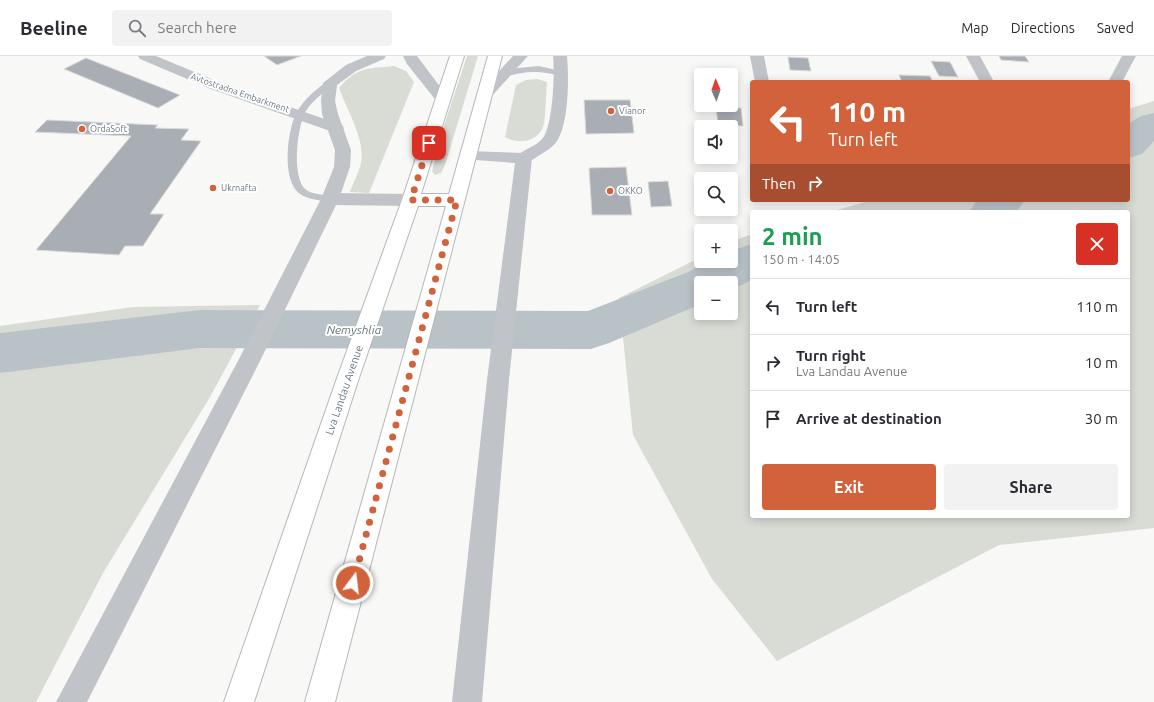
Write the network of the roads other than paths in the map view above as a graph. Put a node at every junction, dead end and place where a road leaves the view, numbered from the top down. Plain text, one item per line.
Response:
1 (145, 56) edge
2 (379, 56) edge
3 (410, 56) edge
4 (457, 56) edge
5 (495, 56) edge
6 (521, 56) edge
7 (560, 56) edge
8 (758, 56) edge
9 (974, 56) edge
10 (1129, 56) edge
11 (561, 74) junction
12 (503, 75) junction
13 (762, 80) edge
14 (987, 80) edge
15 (1116, 80) edge
16 (330, 83) junction
17 (485, 95) junction
18 (443, 100) junction
19 (300, 114) junction
20 (336, 128) junction
21 (468, 156) junction
22 (524, 158) junction
23 (330, 200) junction
24 (411, 200) junction
25 (457, 200) junction
26 (71, 702) edge
27 (239, 702) edge
28 (320, 702) edge
29 (467, 702) edge

1 - 19 street, Avtostradna Embarkment
2 - 16 street
3 - 18 street
4 - 18 main road, Lva Landau Avenue
5 - 17 main road
6 - 12 street
7 - 11 street
8 - 13 street
9 - 14 street
10 - 15 street
11 - 12 lane
11 - 22 street
12 - 17 street
16 - 19 lane
16 - 20 street
17 - 21 main road
18 - 24 main road, Lva Landau Avenue
19 - 20 street, Avtostradna Embarkment
19 - 23 lane
20 - 23 street
21 - 22 street
21 - 25 main road
22 - 29 street
23 - 24 street
23 - 26 street
24 - 25 main road
24 - 27 main road, Lva Landau Avenue
25 - 28 main road

